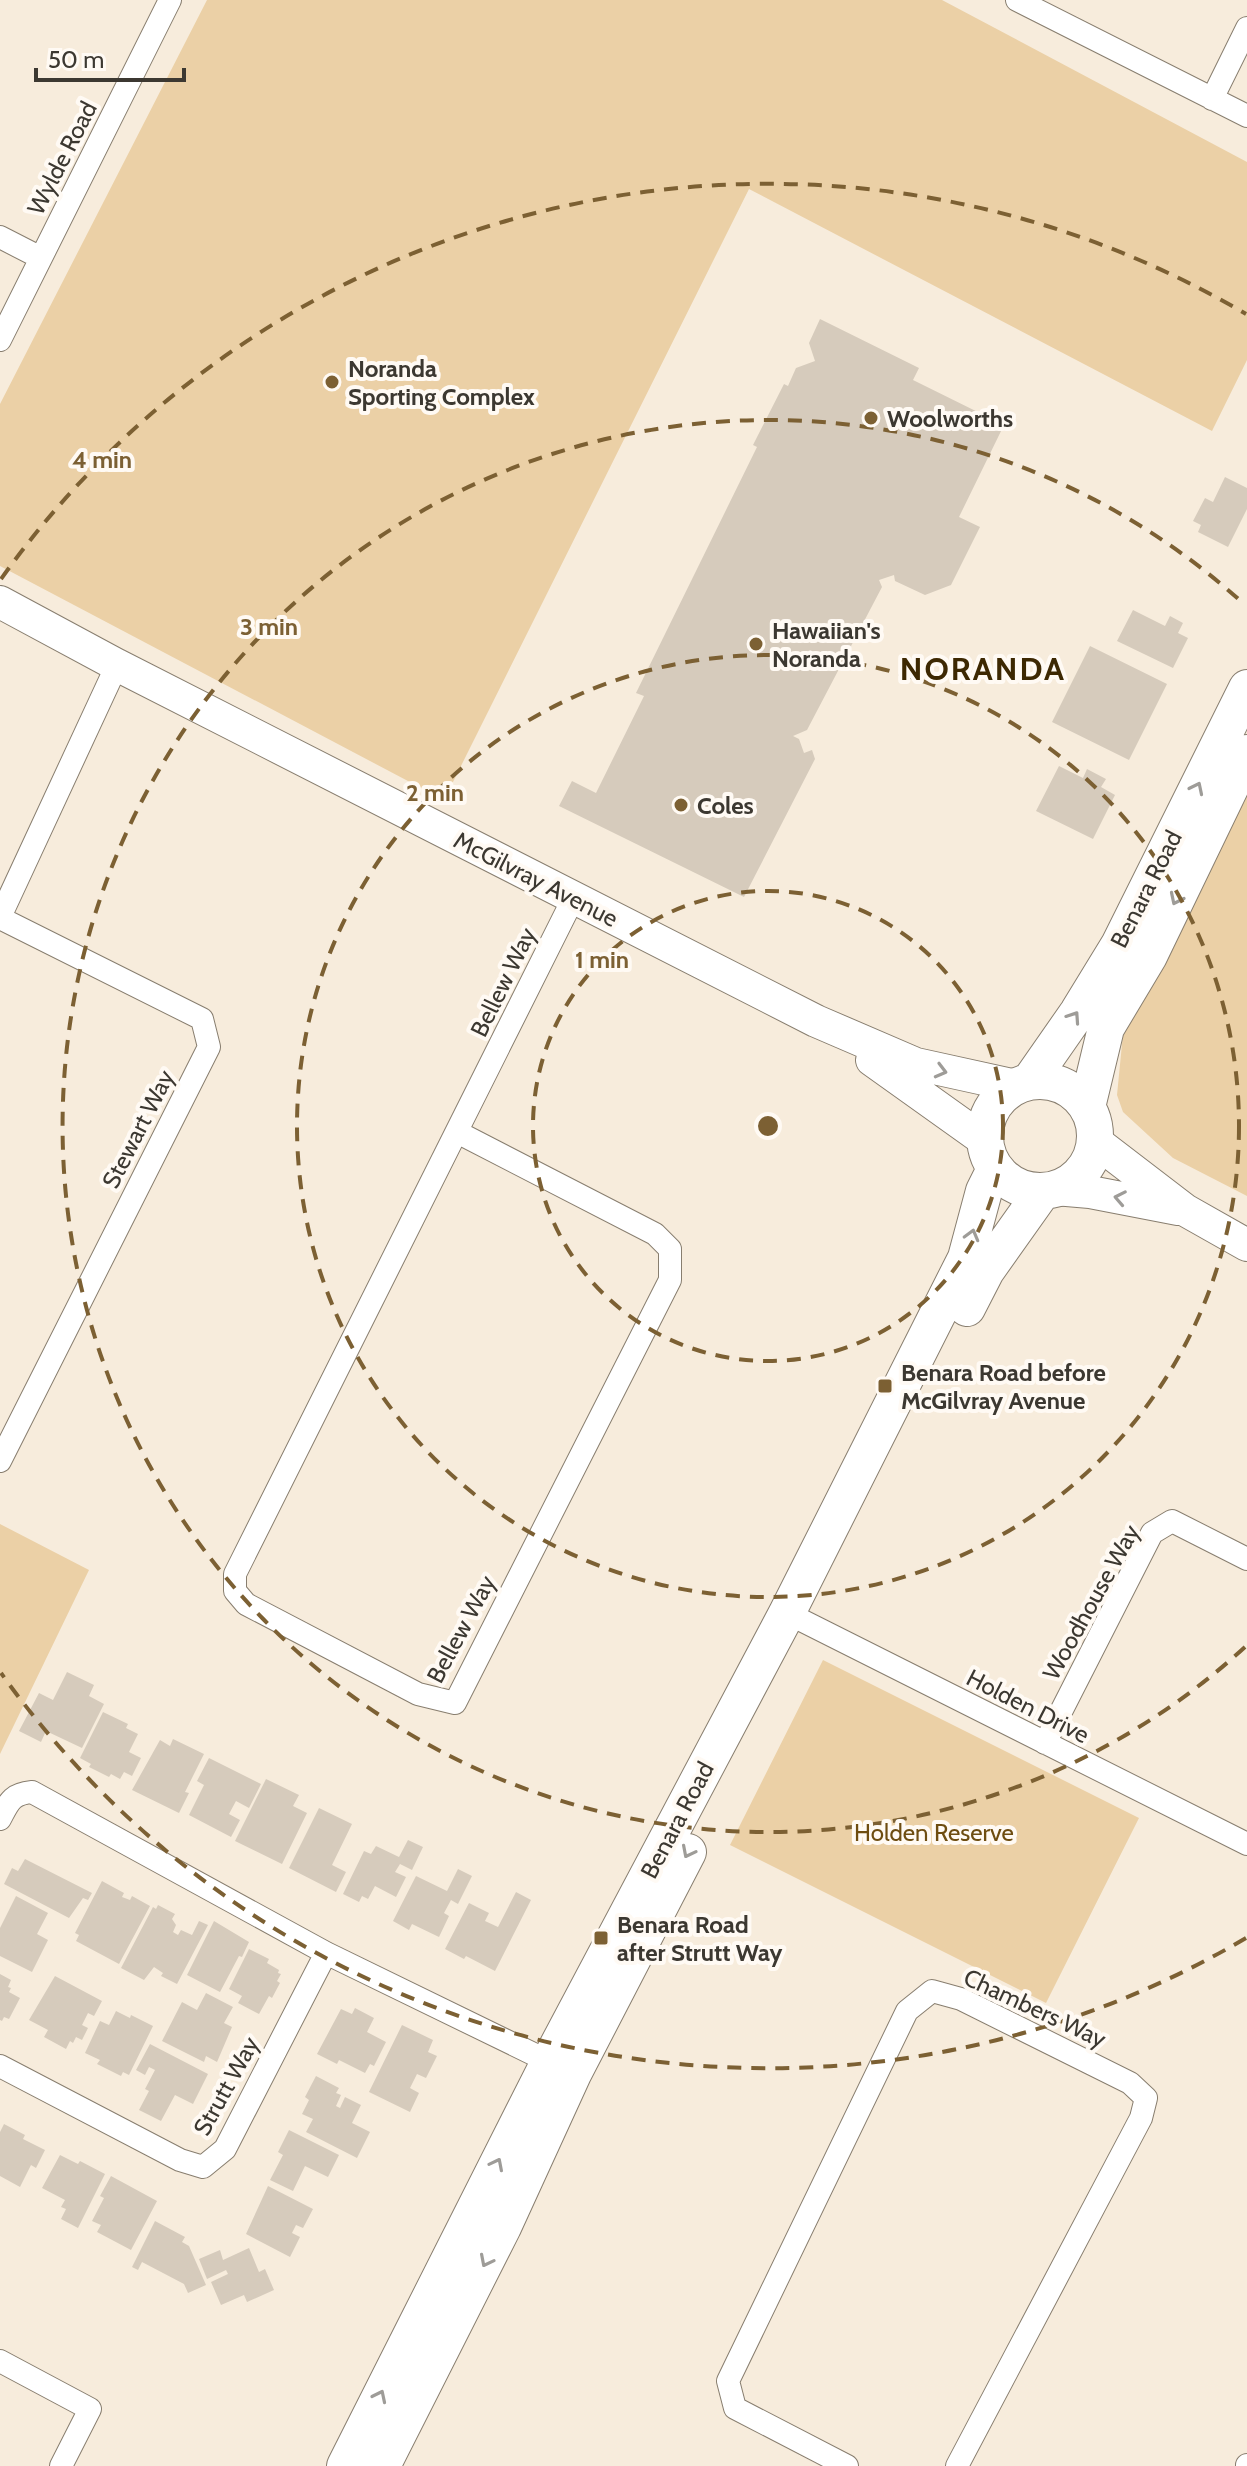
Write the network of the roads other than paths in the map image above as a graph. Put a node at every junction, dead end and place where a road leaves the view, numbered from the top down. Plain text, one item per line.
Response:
1 (170, 0) edge
2 (1017, 0) edge
3 (1247, 28) edge
4 (1212, 99) junction
5 (1247, 116) edge
6 (0, 237) edge
7 (41, 258) junction
8 (0, 340) edge
9 (0, 602) edge
10 (117, 665) junction
11 (1247, 688) edge
12 (1247, 753) edge
13 (574, 897) junction
14 (0, 918) edge
15 (816, 1021) junction
16 (1023, 1084) junction
17 (1091, 1124) junction
18 (457, 1132) junction
19 (990, 1154) junction
20 (1048, 1190) junction
21 (1185, 1210) junction
22 (1247, 1245) edge
23 (0, 1461) edge
24 (1247, 1559) edge
25 (797, 1617) junction
26 (1045, 1743) junction
27 (0, 1819) edge
28 (1247, 1844) edge
29 (326, 1953) junction
30 (0, 2066) edge
31 (561, 2068) junction
32 (0, 2361) edge
33 (61, 2466) edge
34 (345, 2466) edge
35 (382, 2466) edge
36 (847, 2466) edge
37 (957, 2466) edge

1 - 7 street, Wylde Road
2 - 4 street
3 - 4 street
4 - 5 street
6 - 7 street
7 - 8 street, Wylde Road
9 - 10 main road, McGilvray Avenue
10 - 13 main road, McGilvray Avenue
10 - 14 street, Stewart Way
16 -> 11 main road, Benara Road
12 -> 17 main road, Benara Road
13 - 15 main road, McGilvray Avenue
13 - 18 street, Bellew Way
14 - 23 street, Stewart Way
15 -> 16 main road, McGilvray Avenue
15 - 19 main road, McGilvray Avenue
16 - 17 main road
16 - 19 main road
17 - 20 main road
17 - 21 main road
18 - 18 street, Bellew Way
19 - 20 main road
25 -> 19 main road, Benara Road
21 -> 20 main road
20 - 25 main road, Benara Road
21 - 22 main road
24 - 26 street, Woodhouse Way
25 - 26 street, Holden Drive
25 - 31 main road, Benara Road
26 - 28 street, Holden Drive
27 - 29 street
29 - 30 street, Strutt Way
29 - 31 street
34 -> 31 main road, Benara Road
31 -> 35 main road, Benara Road
32 - 33 street
36 - 37 street, Chambers Way

